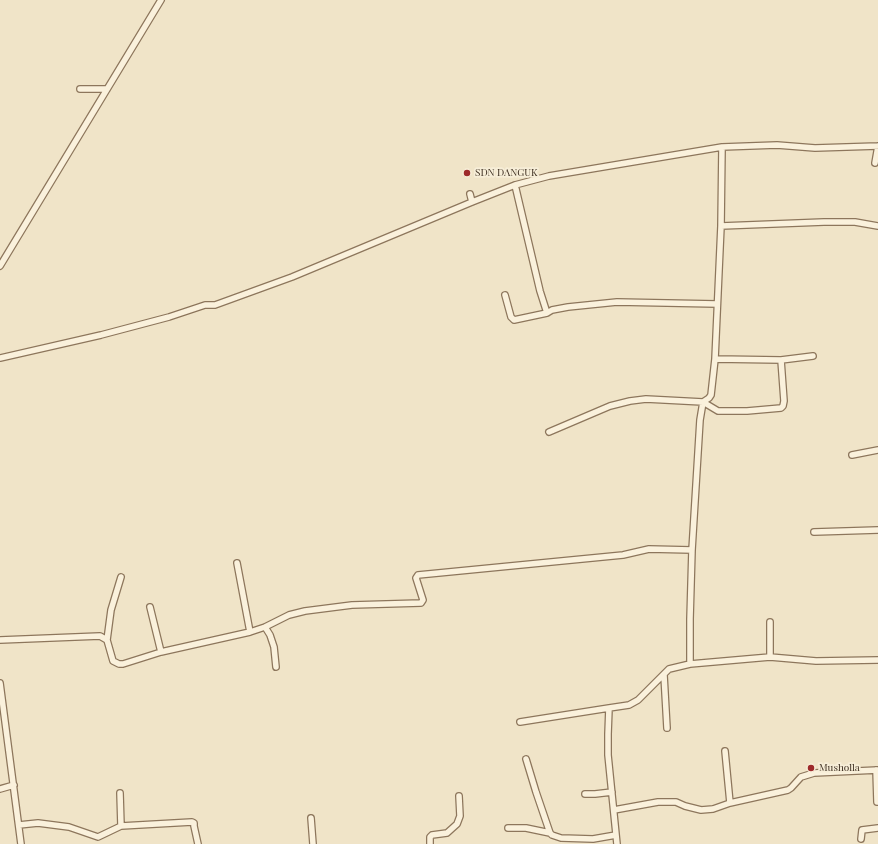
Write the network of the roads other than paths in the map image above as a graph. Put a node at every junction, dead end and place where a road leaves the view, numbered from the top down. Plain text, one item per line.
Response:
1 (161, 0) edge
2 (80, 89) dead end
3 (107, 89) junction
4 (878, 146) edge
5 (722, 147) junction
6 (875, 163) dead end
7 (515, 185) junction
8 (470, 194) dead end
9 (472, 202) junction
10 (721, 226) junction
11 (878, 226) edge
12 (0, 266) edge
13 (505, 295) dead end
14 (717, 304) junction
15 (547, 313) junction
16 (813, 356) dead end
17 (0, 358) edge
18 (715, 359) junction
19 (781, 360) junction
20 (703, 402) junction
21 (549, 432) dead end
22 (878, 450) edge
23 (852, 456) dead end
24 (878, 530) edge
25 (814, 532) dead end
26 (692, 550) junction
27 (237, 563) dead end
28 (121, 577) dead end
29 (150, 607) dead end
30 (770, 622) dead end
31 (265, 627) junction
32 (250, 632) junction
33 (0, 640) edge
34 (107, 640) junction
35 (161, 652) junction
36 (770, 657) junction
37 (878, 660) edge
38 (690, 664) junction
39 (276, 667) dead end
40 (664, 675) junction
41 (0, 683) edge
42 (610, 708) junction
43 (520, 722) dead end
44 (3, 725) edge
45 (667, 728) dead end
46 (725, 751) dead end
47 (526, 759) dead end
48 (877, 770) edge
49 (14, 785) junction
50 (0, 789) edge
51 (612, 792) junction
52 (120, 793) dead end
53 (585, 794) dead end
54 (459, 796) dead end
55 (877, 802) edge
56 (730, 803) junction
57 (614, 810) junction
58 (311, 818) dead end
59 (20, 825) junction
60 (121, 826) junction
61 (508, 828) dead end
62 (878, 828) edge
63 (550, 833) junction
64 (616, 835) junction
65 (861, 839) dead end
66 (21, 844) edge
67 (198, 844) edge
68 (313, 844) edge
69 (430, 844) edge
70 (618, 844) edge

1 - 3 street
2 - 3 street
3 - 12 street
4 - 5 street
4 - 6 street
5 - 7 street
5 - 10 street
7 - 9 street
7 - 15 street
8 - 9 street
9 - 17 street
10 - 11 street
10 - 14 street
13 - 15 street
14 - 15 street
14 - 18 street
16 - 19 street
18 - 19 street
18 - 20 street
19 - 20 street
20 - 21 street
20 - 26 street
22 - 23 street
24 - 25 street
26 - 31 street
26 - 38 street
27 - 32 street
28 - 34 street
29 - 35 street
30 - 36 street
31 - 32 street
31 - 39 street
32 - 35 street
33 - 34 street
34 - 35 street
36 - 37 street
36 - 38 street
38 - 40 street
40 - 42 street
40 - 45 street
41 - 44 street
42 - 43 street
42 - 51 street
44 - 49 street
46 - 56 street
47 - 63 street
48 - 55 street
48 - 56 street
49 - 50 street
49 - 59 street
51 - 53 street
51 - 57 street
52 - 60 street
54 - 69 street
56 - 57 street
57 - 64 street
58 - 68 street
59 - 60 street
59 - 66 street
60 - 67 street
61 - 63 street
62 - 65 street
63 - 64 street
64 - 70 street

